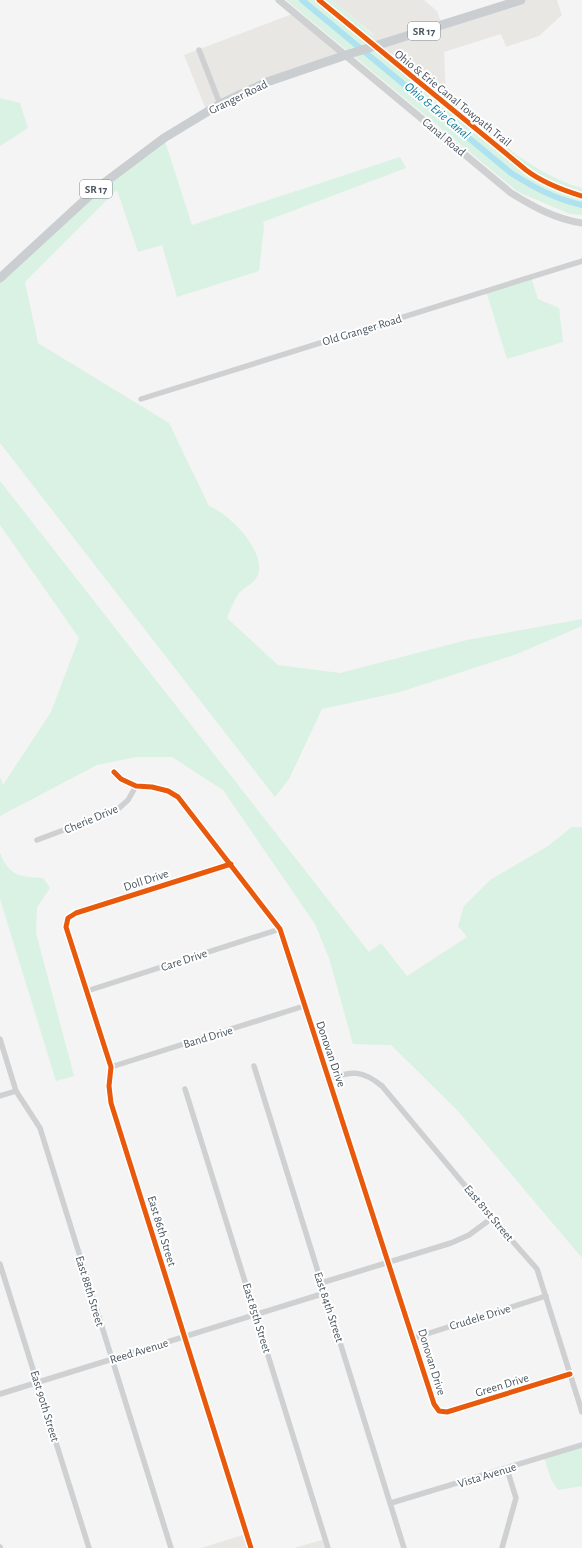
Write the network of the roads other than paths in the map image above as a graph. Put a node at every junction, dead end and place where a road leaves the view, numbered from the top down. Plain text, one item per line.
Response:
1 (279, 0) edge
2 (521, 0) edge
3 (199, 50) dead end
4 (346, 55) junction
5 (220, 104) junction
6 (582, 223) edge
7 (582, 261) edge
8 (0, 278) edge
9 (141, 399) dead end
10 (114, 772) dead end
11 (136, 786) junction
12 (37, 840) dead end
13 (231, 864) junction
14 (68, 918) joint
15 (280, 929) junction
16 (87, 991) junction
17 (304, 1006) junction
18 (0, 1039) edge
19 (254, 1066) dead end
20 (112, 1067) junction
21 (330, 1078) junction
22 (185, 1089) dead end
23 (16, 1091) junction
24 (0, 1096) edge
25 (492, 1218) junction
26 (390, 1262) junction
27 (0, 1264) edge
28 (322, 1283) junction
29 (325, 1293) junction
30 (546, 1296) junction
31 (256, 1316) junction
32 (184, 1338) junction
33 (414, 1338) junction
34 (111, 1360) junction
35 (570, 1374) junction
36 (37, 1382) junction
37 (0, 1394) edge
38 (439, 1411) joint
39 (582, 1412) edge
40 (582, 1445) edge
41 (507, 1469) junction
42 (392, 1503) junction
43 (89, 1548) edge
44 (171, 1548) edge
45 (251, 1548) edge
46 (328, 1548) edge
47 (404, 1548) edge
48 (502, 1548) edge

1 - 4 street, Canal Road
2 - 4 main road, Granger Road / SR 17
3 - 5 street
4 - 5 main road, Granger Road / SR 17
4 - 6 street, Canal Road
5 - 8 main road, Granger Road / SR 17
7 - 9 street, Old Granger Road
10 - 11 street, Donovan Drive
11 - 12 street, Cherie Drive
11 - 13 street, Donovan Drive
13 - 14 street, Doll Drive
13 - 15 street, Donovan Drive
14 - 16 street, East 86th Street
15 - 16 street, Care Drive
15 - 17 street, Donovan Drive
16 - 20 street, East 86th Street
17 - 20 street, Band Drive
17 - 21 street, Donovan Drive
18 - 23 street, East 88th Street
19 - 28 street, East 84th Street
20 - 32 street, East 86th Street
21 - 25 street, East 81st Street
21 - 26 street, Donovan Drive
22 - 31 street, East 85th Street
23 - 24 street
23 - 34 street, East 88th Street
25 - 26 street
25 - 30 street, East 81st Street
26 - 28 street
26 - 33 street, Donovan Drive
27 - 36 street, East 90th Street
28 - 29 street, East 84th Street
29 - 31 street, Reed Avenue
29 - 42 street, East 84th Street
30 - 33 street, Crudele Drive
30 - 35 street, East 81st Street
31 - 32 street, Reed Avenue
31 - 46 street, East 85th Street
32 - 34 street, Reed Avenue
32 - 45 street, East 86th Street
33 - 38 street, Donovan Drive
34 - 36 street, Reed Avenue
34 - 44 street, East 88th Street
35 - 38 street, Green Drive
35 - 39 street, East 81st Street
36 - 37 street, Reed Avenue
36 - 43 street, East 90th Street
40 - 41 street, Vista Avenue
41 - 42 street, Vista Avenue
41 - 48 street
42 - 47 street, East 84th Street

